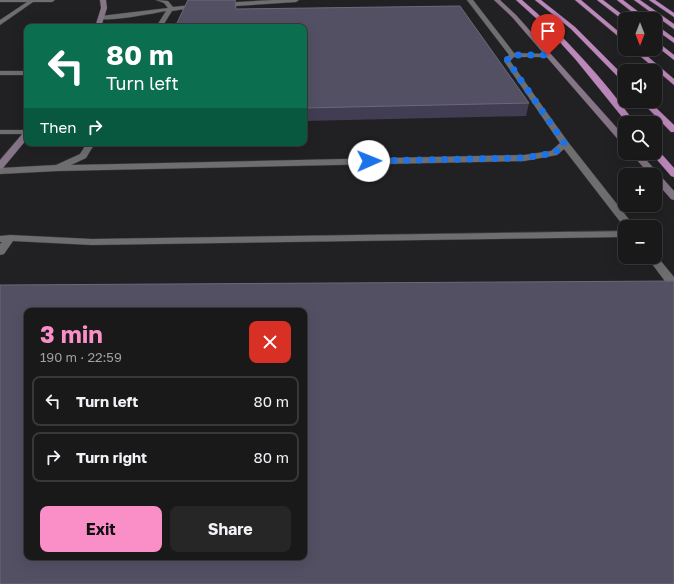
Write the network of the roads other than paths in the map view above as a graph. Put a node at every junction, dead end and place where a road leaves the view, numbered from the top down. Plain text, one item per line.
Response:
1 (0, 0) edge
2 (52, 0) edge
3 (103, 0) edge
4 (159, 0) edge
5 (296, 0) edge
6 (470, 0) edge
7 (497, 0) edge
8 (519, 0) edge
9 (538, 0) edge
10 (578, 0) edge
11 (600, 0) edge
12 (620, 0) edge
13 (637, 0) edge
14 (652, 0) edge
15 (657, 0) edge
16 (31, 1) edge
17 (217, 5) edge
18 (209, 6) edge
19 (171, 8) junction
20 (666, 9) junction
21 (636, 12) edge
22 (618, 13) edge
23 (674, 15) edge
24 (101, 18) junction
25 (0, 23) edge
26 (99, 24) edge
27 (161, 24) edge
28 (674, 27) edge
29 (662, 32) edge
30 (618, 34) edge
31 (674, 41) edge
32 (662, 48) edge
33 (512, 55) junction
34 (548, 55) junction
35 (643, 56) edge
36 (674, 58) edge
37 (0, 73) edge
38 (24, 73) edge
39 (618, 74) edge
40 (674, 83) edge
41 (652, 108) edge
42 (626, 116) edge
43 (674, 130) edge
44 (0, 132) edge
45 (24, 133) edge
46 (618, 134) edge
47 (24, 137) edge
48 (565, 144) junction
49 (89, 146) edge
50 (641, 160) edge
51 (662, 160) edge
52 (0, 166) edge
53 (58, 168) junction
54 (649, 168) edge
55 (0, 171) edge
56 (674, 174) edge
57 (662, 183) edge
58 (674, 197) edge
59 (625, 220) edge
60 (618, 234) edge
61 (5, 238) edge
62 (0, 252) edge
63 (658, 264) edge
64 (674, 285) edge

1 - 16 lane
2 - 16 lane
3 - 24 main road
4 - 19 lane
5 - 17 lane
6 - 33 lane
7 - 34 main road
8 - 42 highway
9 - 39 highway
10 - 30 highway
11 - 22 highway
12 - 21 highway
13 - 28 highway
14 - 20 highway
15 - 20 highway
16 - 25 lane
18 - 19 lane
19 - 24 lane
19 - 27 lane
20 - 23 highway
24 - 26 main road
29 - 31 highway
32 - 36 highway
33 - 34 lane
33 - 48 lane
34 - 46 main road
35 - 40 highway
37 - 38 lane
41 - 43 highway
44 - 45 lane
47 - 52 main road
48 - 53 lane
48 - 59 lane
49 - 53 lane
50 - 54 main road
51 - 56 highway
53 - 55 lane
57 - 58 main road
60 - 61 lane
61 - 62 lane
63 - 64 lane

